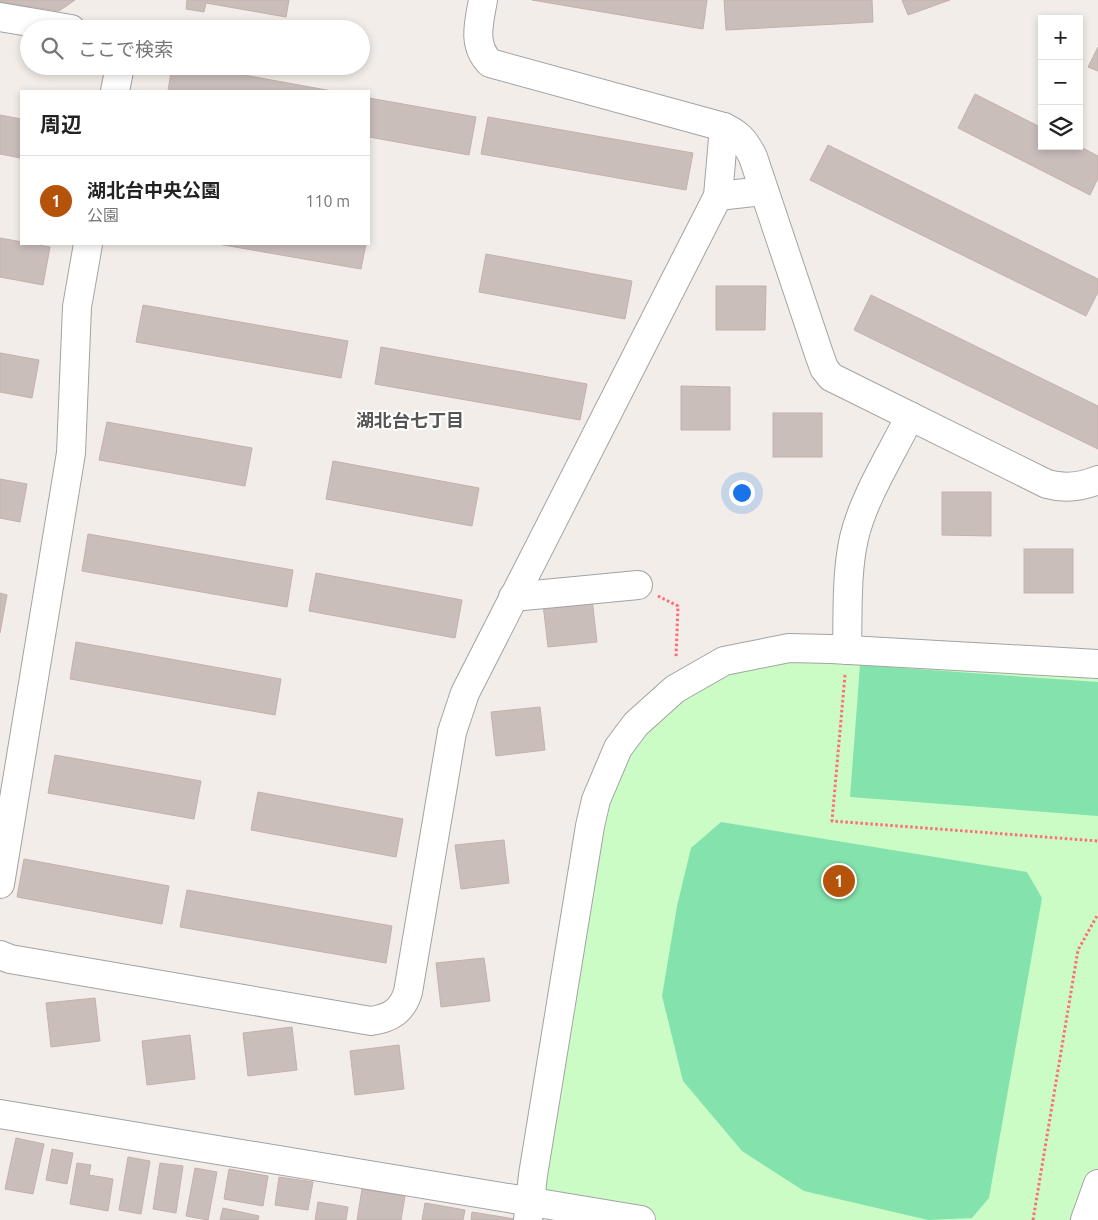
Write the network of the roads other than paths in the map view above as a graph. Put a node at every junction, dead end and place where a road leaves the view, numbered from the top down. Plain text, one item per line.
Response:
1 (483, 0) edge
2 (0, 17) edge
3 (20, 20) edge
4 (118, 75) edge
5 (115, 90) edge
6 (724, 127) junction
7 (764, 191) junction
8 (718, 196) junction
9 (88, 245) edge
10 (910, 416) junction
11 (1098, 480) edge
12 (638, 585) dead end
13 (513, 597) junction
14 (847, 650) junction
15 (1098, 664) edge
16 (0, 884) edge
17 (0, 955) edge
18 (0, 1114) edge
19 (1098, 1184) edge
20 (530, 1211) edge
21 (640, 1220) edge
22 (1086, 1220) edge

1 - 6 street
2 - 3 street
4 - 5 street
6 - 7 street
6 - 8 street
7 - 8 street
7 - 10 street
8 - 13 street
9 - 16 street
10 - 11 street
10 - 14 street
12 - 13 street
13 - 17 street
14 - 15 street
14 - 20 street
18 - 20 street
19 - 22 street
20 - 21 street

